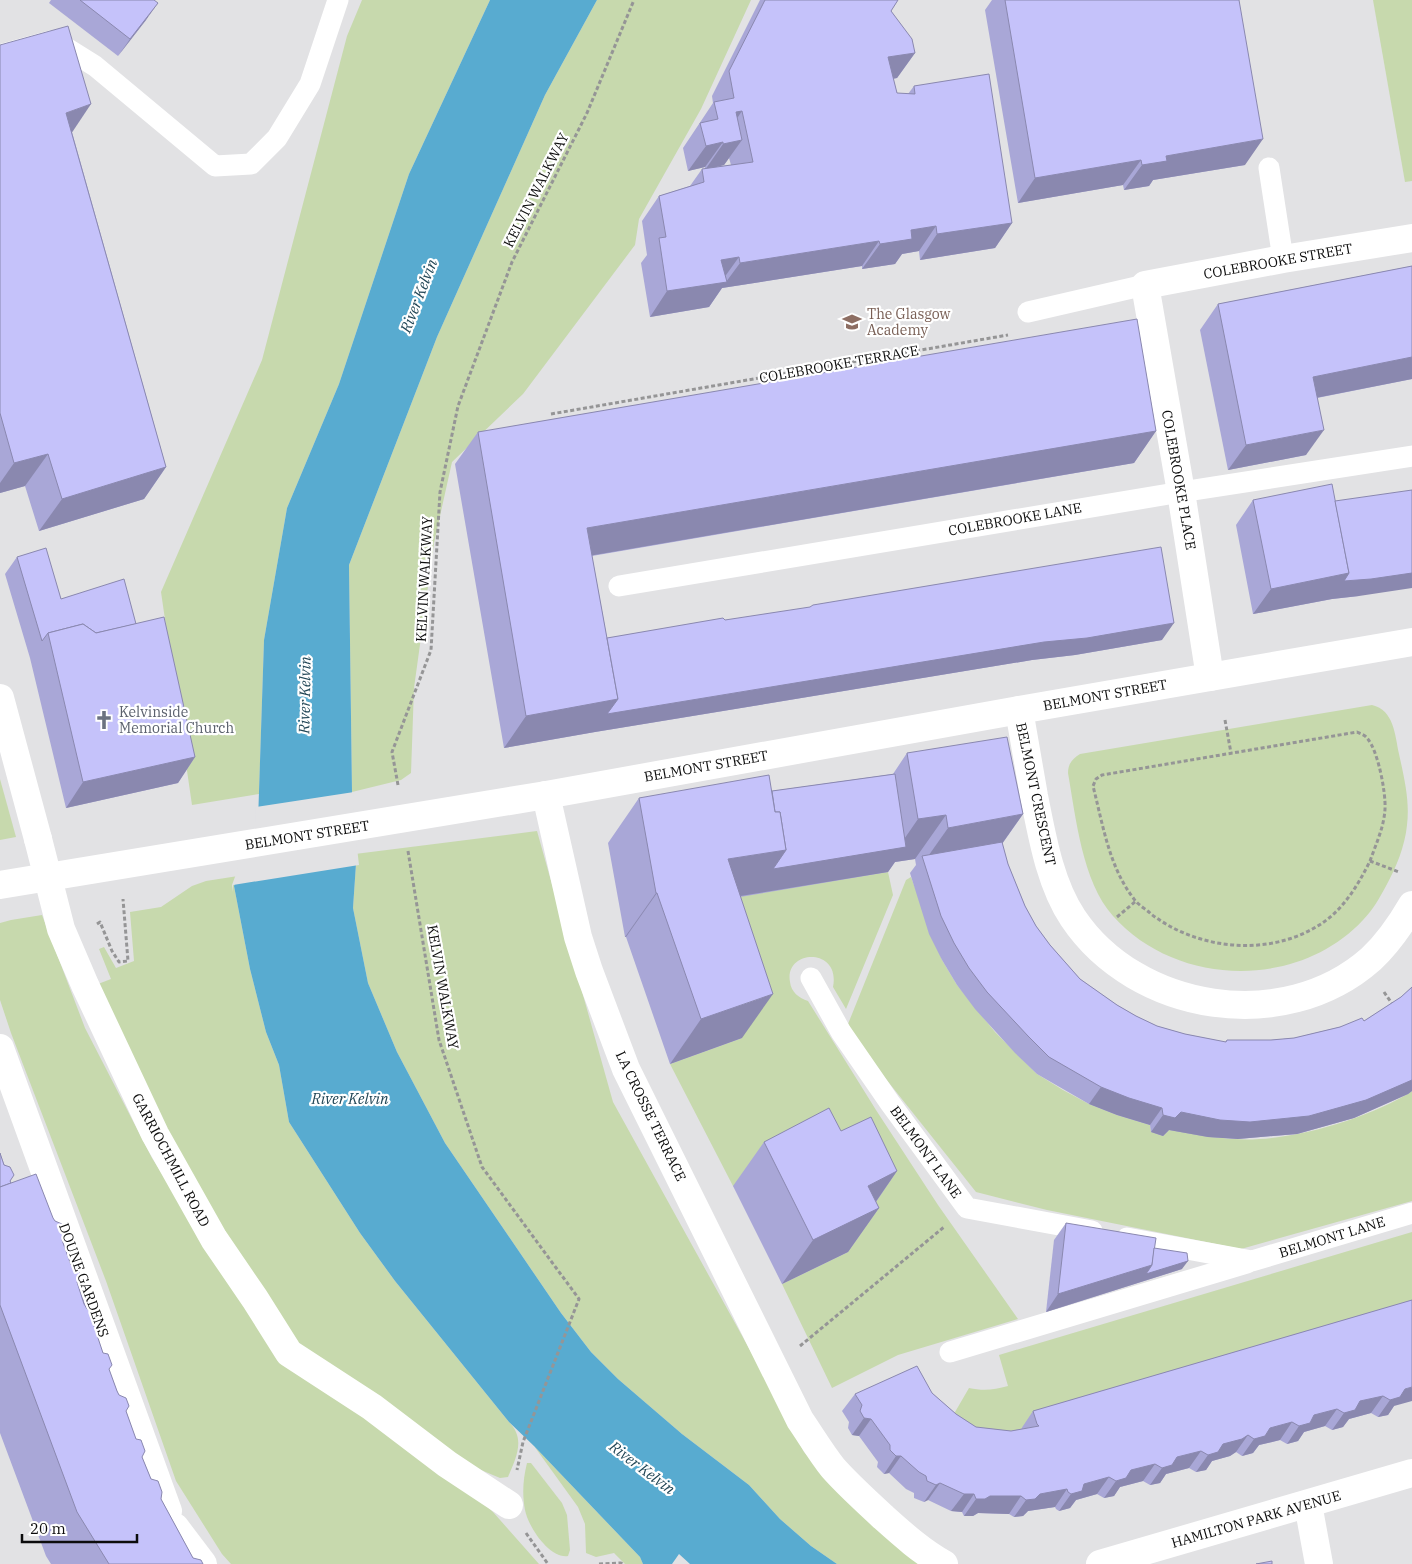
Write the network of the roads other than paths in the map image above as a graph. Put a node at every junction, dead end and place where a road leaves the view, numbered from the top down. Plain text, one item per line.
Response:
1 (338, 0) edge
2 (0, 55) edge
3 (1269, 168) dead end
4 (1412, 238) edge
5 (1283, 259) junction
6 (1145, 285) junction
7 (1028, 312) road end
8 (1412, 456) edge
9 (1181, 492) junction
10 (619, 586) dead end
11 (1411, 646) edge
12 (1210, 676) junction
13 (0, 698) edge
14 (1019, 710) junction
15 (546, 795) junction
16 (0, 885) edge
17 (1412, 905) edge
18 (811, 978) dead end
19 (0, 1048) edge
20 (1412, 1213) edge
21 (1252, 1261) junction
22 (950, 1352) dead end
23 (1412, 1473) edge
24 (1308, 1504) junction
25 (509, 1506) dead end
26 (1136, 1559) edge
27 (202, 1564) edge
28 (944, 1564) edge
29 (1100, 1564) edge
30 (1319, 1564) edge

1 - 2 lane
3 - 5 lane
4 - 5 street, COLEBROOKE STREET
5 - 6 street, COLEBROOKE STREET
6 - 7 lane
6 - 9 street, COLEBROOKE PLACE
8 - 9 lane, COLEBROOKE LANE
9 - 10 lane, COLEBROOKE LANE
9 - 12 street, COLEBROOKE PLACE
11 - 12 street, BELMONT STREET
12 - 14 street, BELMONT STREET
13 - 25 street, GARRIOCHMILL ROAD
14 - 15 street, BELMONT STREET
14 - 17 street, BELMONT CRESCENT
15 - 16 street, BELMONT STREET
15 - 28 street, LA CROSSE TERRACE
18 - 21 lane, BELMONT LANE
19 - 27 street, DOUNE GARDENS
20 - 21 lane, BELMONT LANE
21 - 22 lane, BELMONT LANE
23 - 24 street, HAMILTON PARK AVENUE
24 - 26 street, HAMILTON PARK AVENUE
24 - 30 street
26 - 29 street, HAMILTON PARK AVENUE

